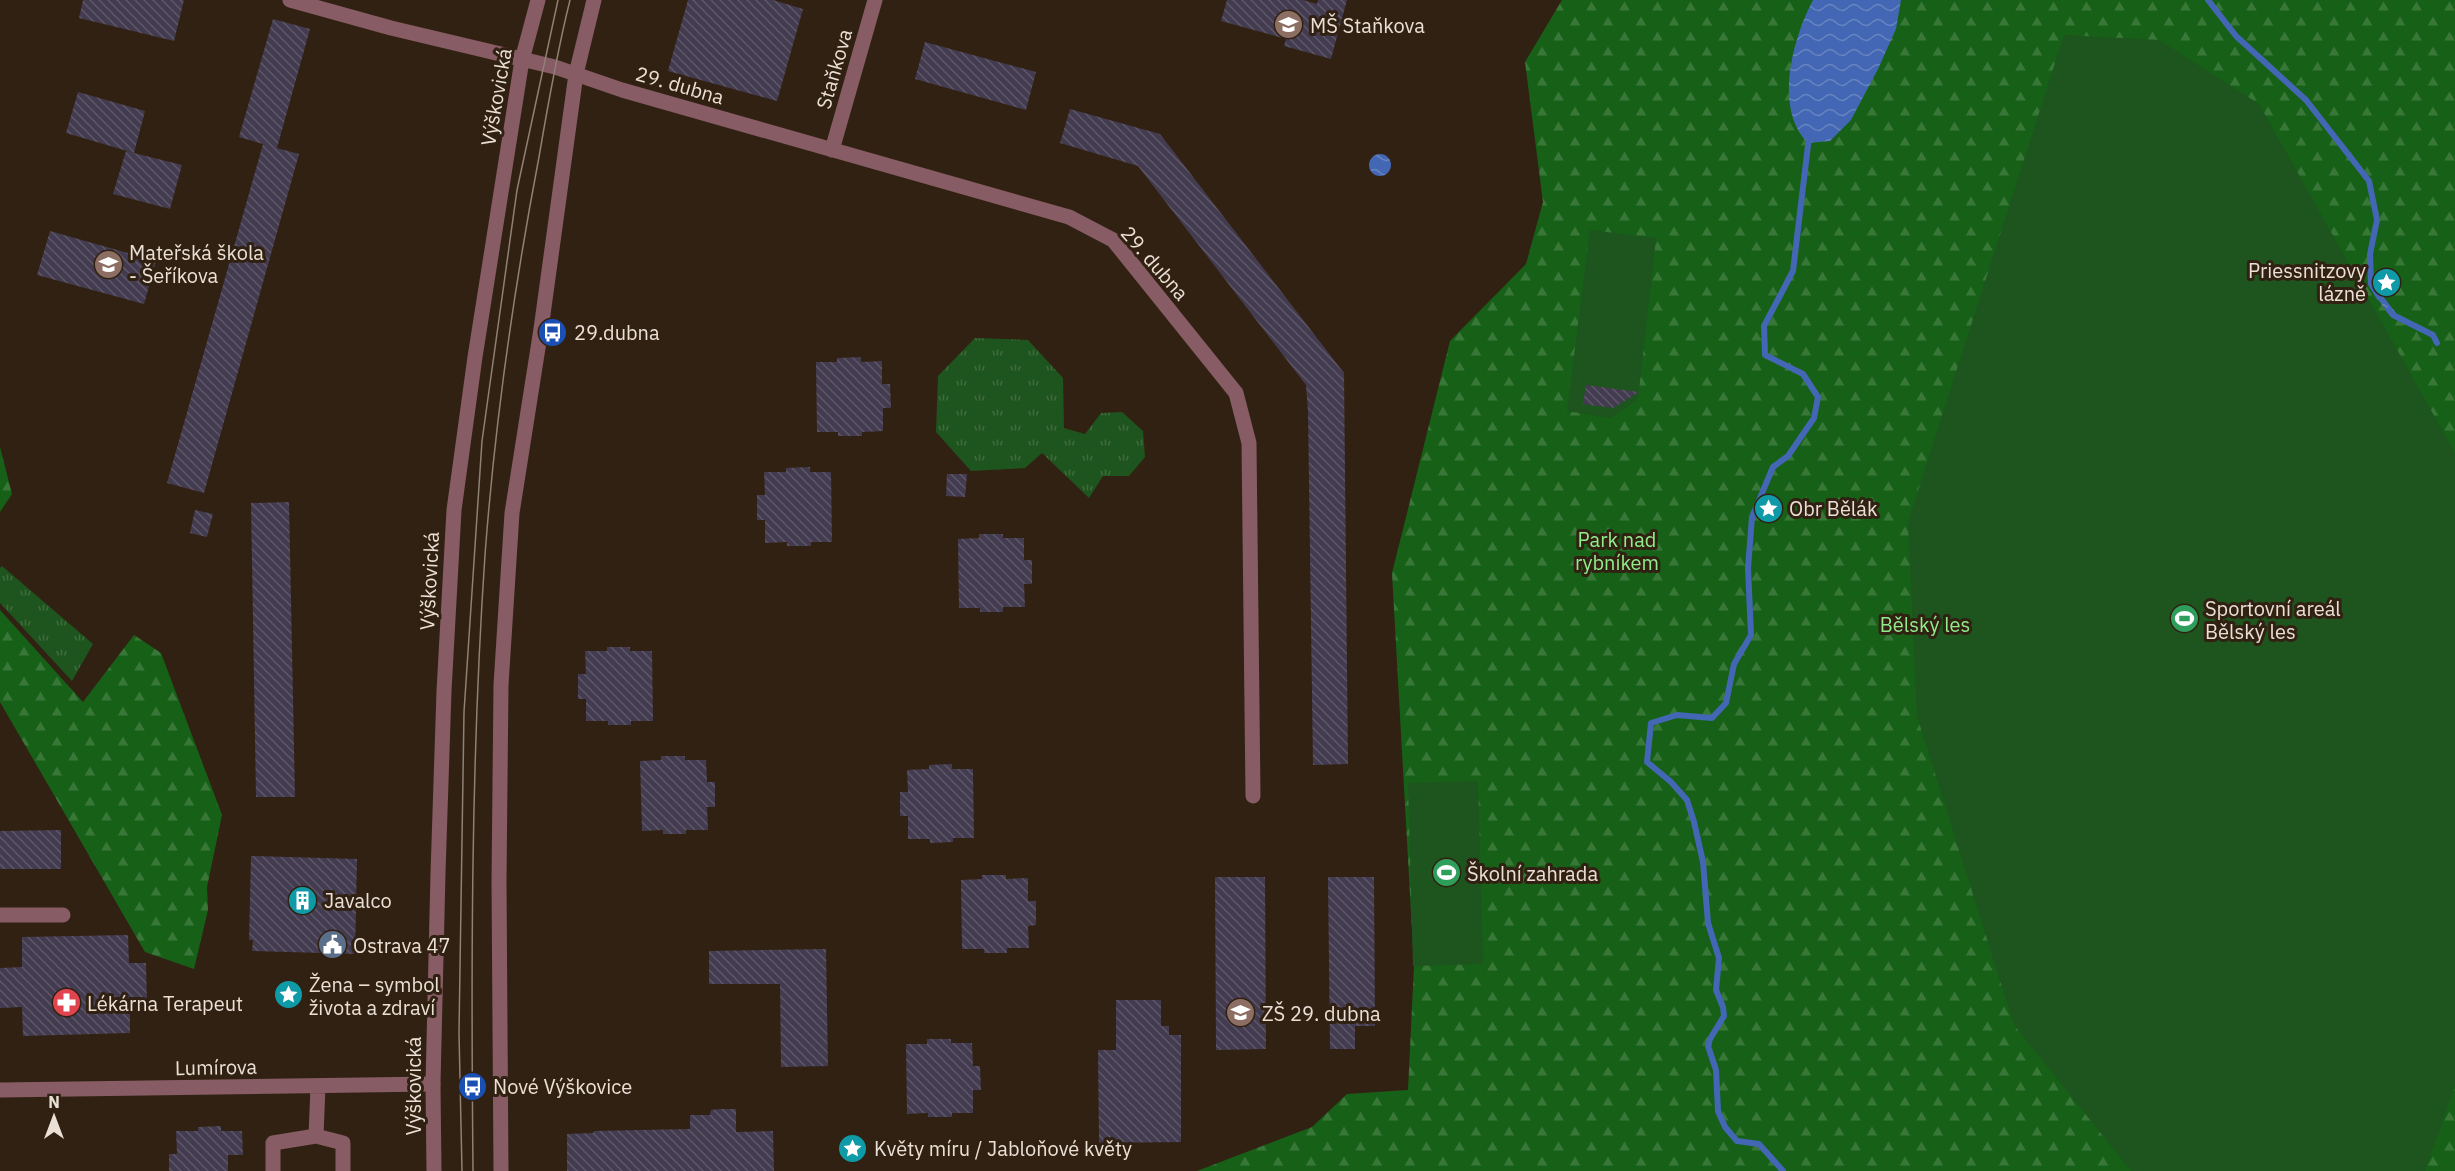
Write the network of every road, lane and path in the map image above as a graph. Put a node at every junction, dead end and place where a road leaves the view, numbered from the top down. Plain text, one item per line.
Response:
1 (290, 0) edge
2 (538, 0) edge
3 (594, 0) edge
4 (875, 0) edge
5 (522, 60) junction
6 (576, 74) junction
7 (832, 150) junction
8 (1253, 796) dead end
9 (0, 915) edge
10 (63, 915) dead end
11 (433, 1084) junction
12 (318, 1086) junction
13 (0, 1090) edge
14 (316, 1136) junction
15 (273, 1171) edge
16 (343, 1171) edge
17 (434, 1171) edge
18 (501, 1171) edge

1 - 5 street, 29. dubna
2 - 5 street, Výškovická
3 - 6 street
4 - 7 street, Staňkova
5 - 6 street, 29. dubna
5 - 11 street, Výškovická
6 - 7 street, 29. dubna
6 - 18 street
7 - 8 street, 29. dubna
9 - 10 street
11 - 12 street, Lumírova
11 - 17 street, Výškovická
12 - 13 street, Lumírova
12 - 14 street
14 - 15 street
14 - 16 street

